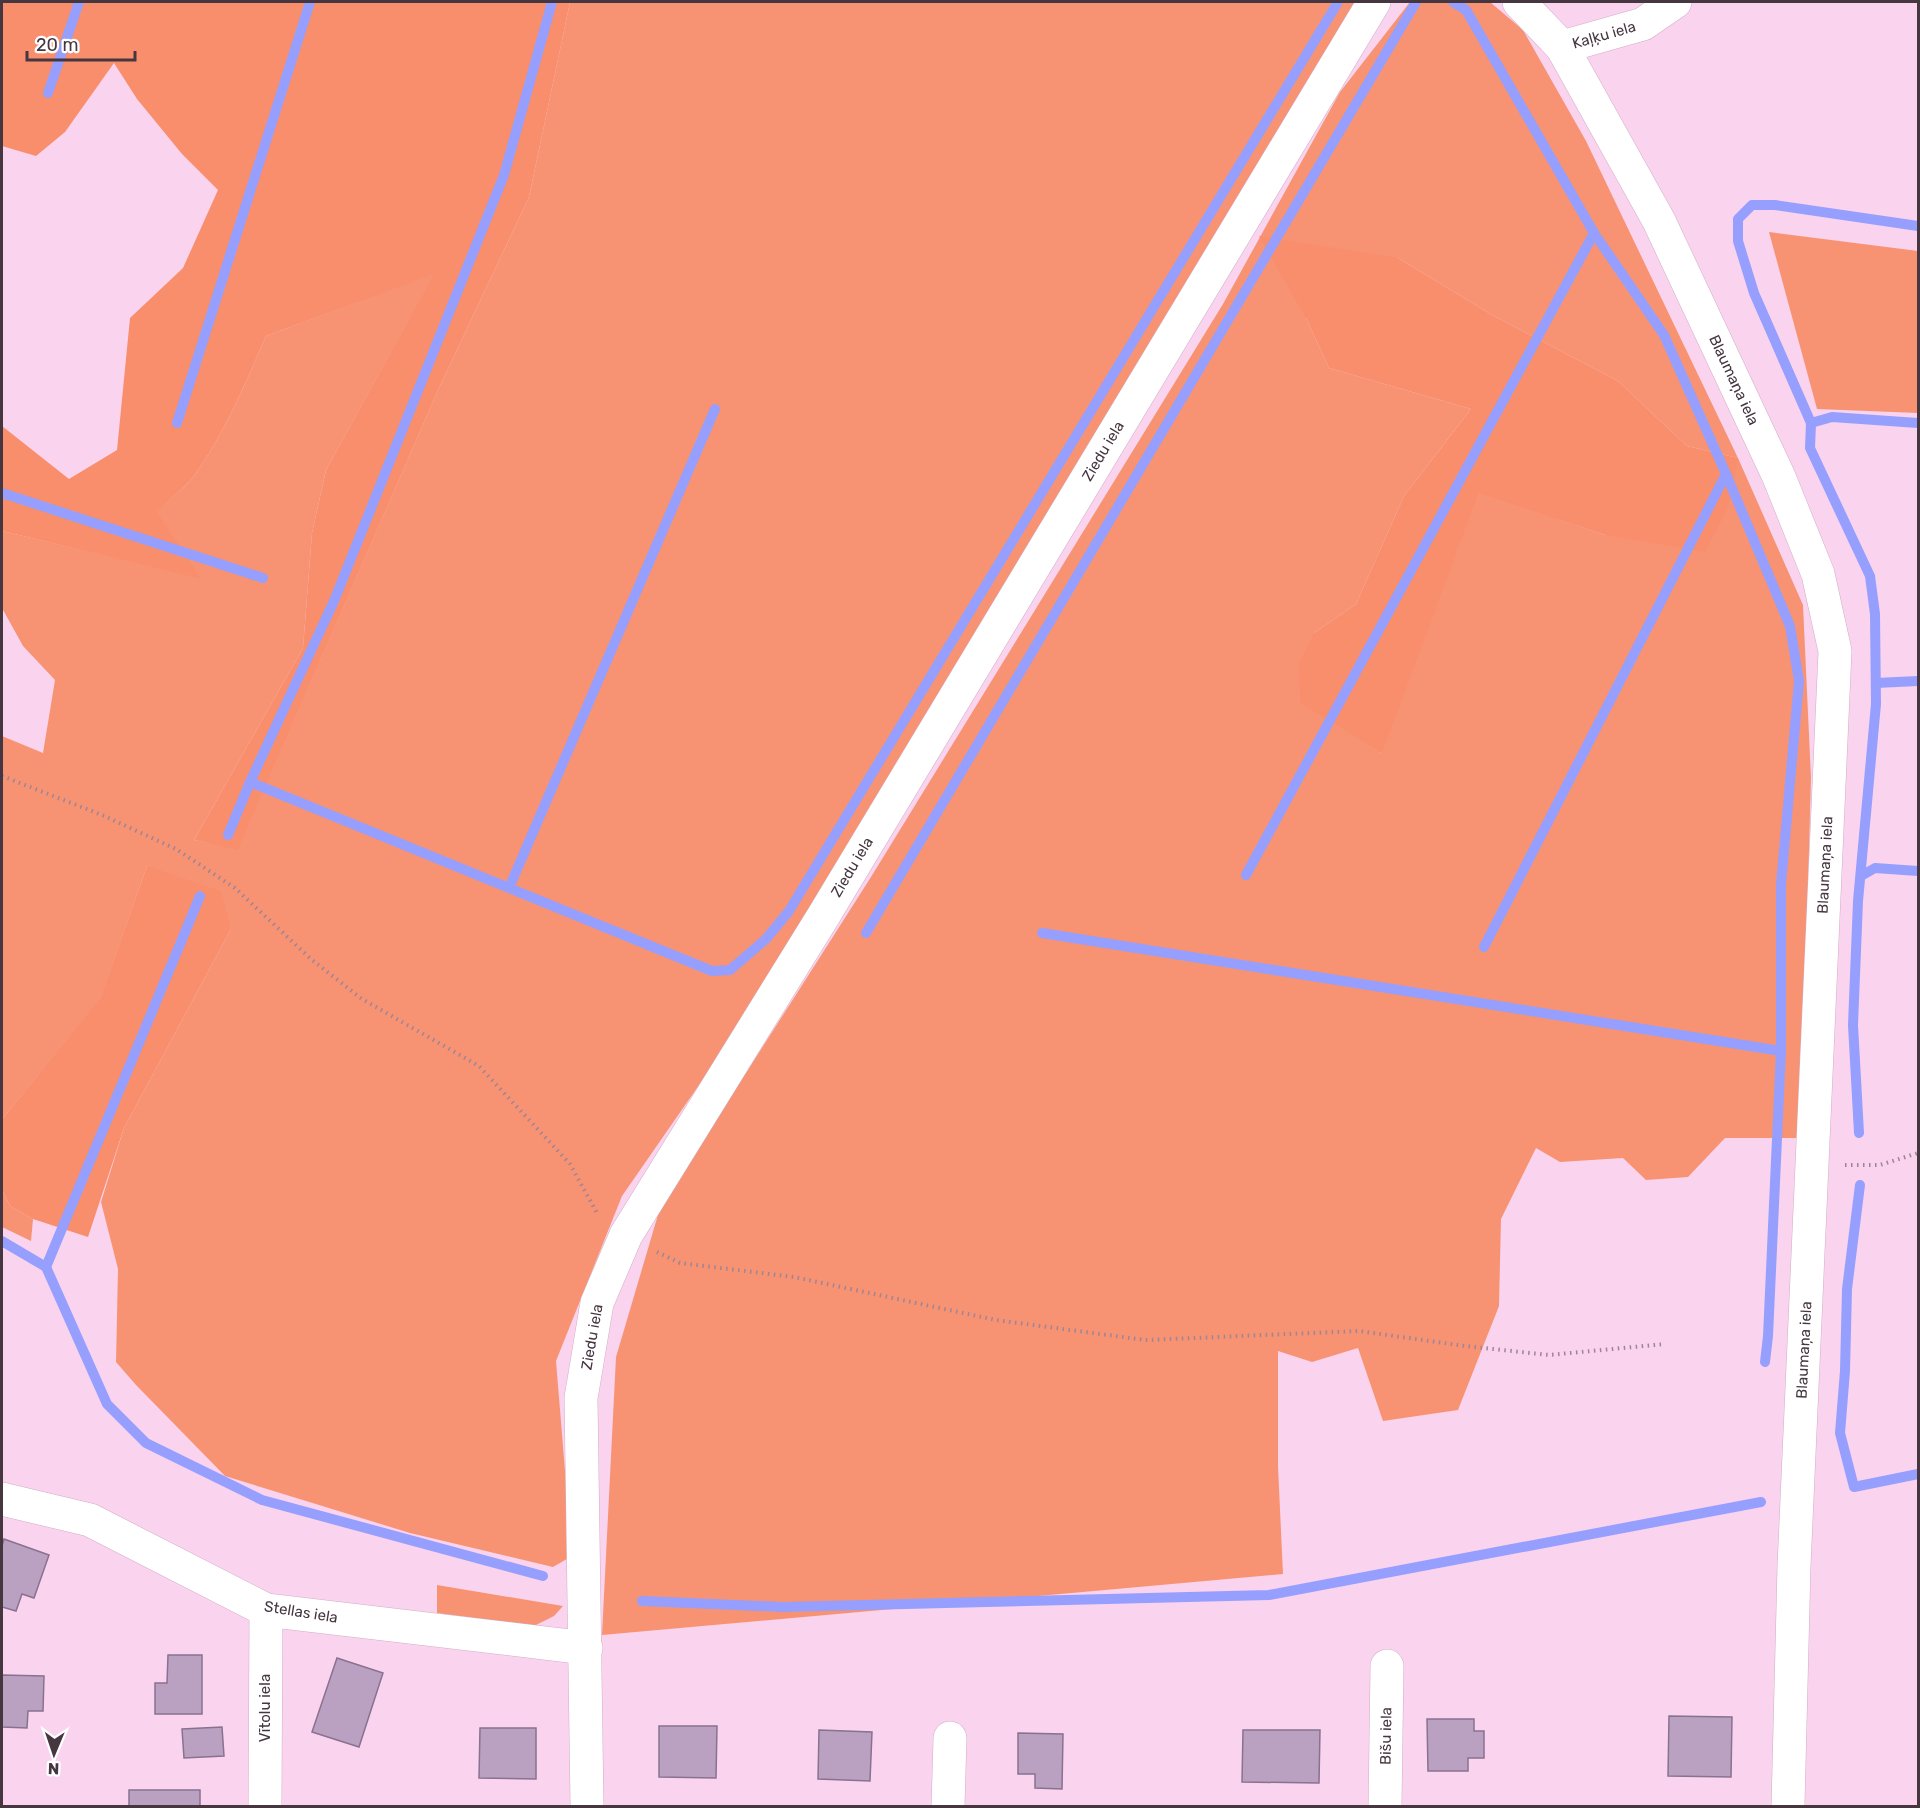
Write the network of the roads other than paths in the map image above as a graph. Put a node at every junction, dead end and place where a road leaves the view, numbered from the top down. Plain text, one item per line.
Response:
1 (1374, 2) edge
2 (1519, 2) edge
3 (1676, 2) edge
4 (1562, 47) junction
5 (2, 1499) edge
6 (266, 1610) junction
7 (586, 1648) junction
8 (1387, 1666) dead end
9 (950, 1738) dead end
10 (265, 1806) edge
11 (586, 1806) edge
12 (948, 1806) edge
13 (1385, 1806) edge
14 (1788, 1806) edge

1 - 7 street, Ziedu iela
2 - 4 street, Blaumaņa iela
3 - 4 street, Kaļķu iela
4 - 14 street, Blaumaņa iela
5 - 6 street, Stellas iela
6 - 7 street, Stellas iela
6 - 10 street, Vītolu iela
7 - 11 street, Ziedu iela
8 - 13 street, Bišu iela
9 - 12 street

